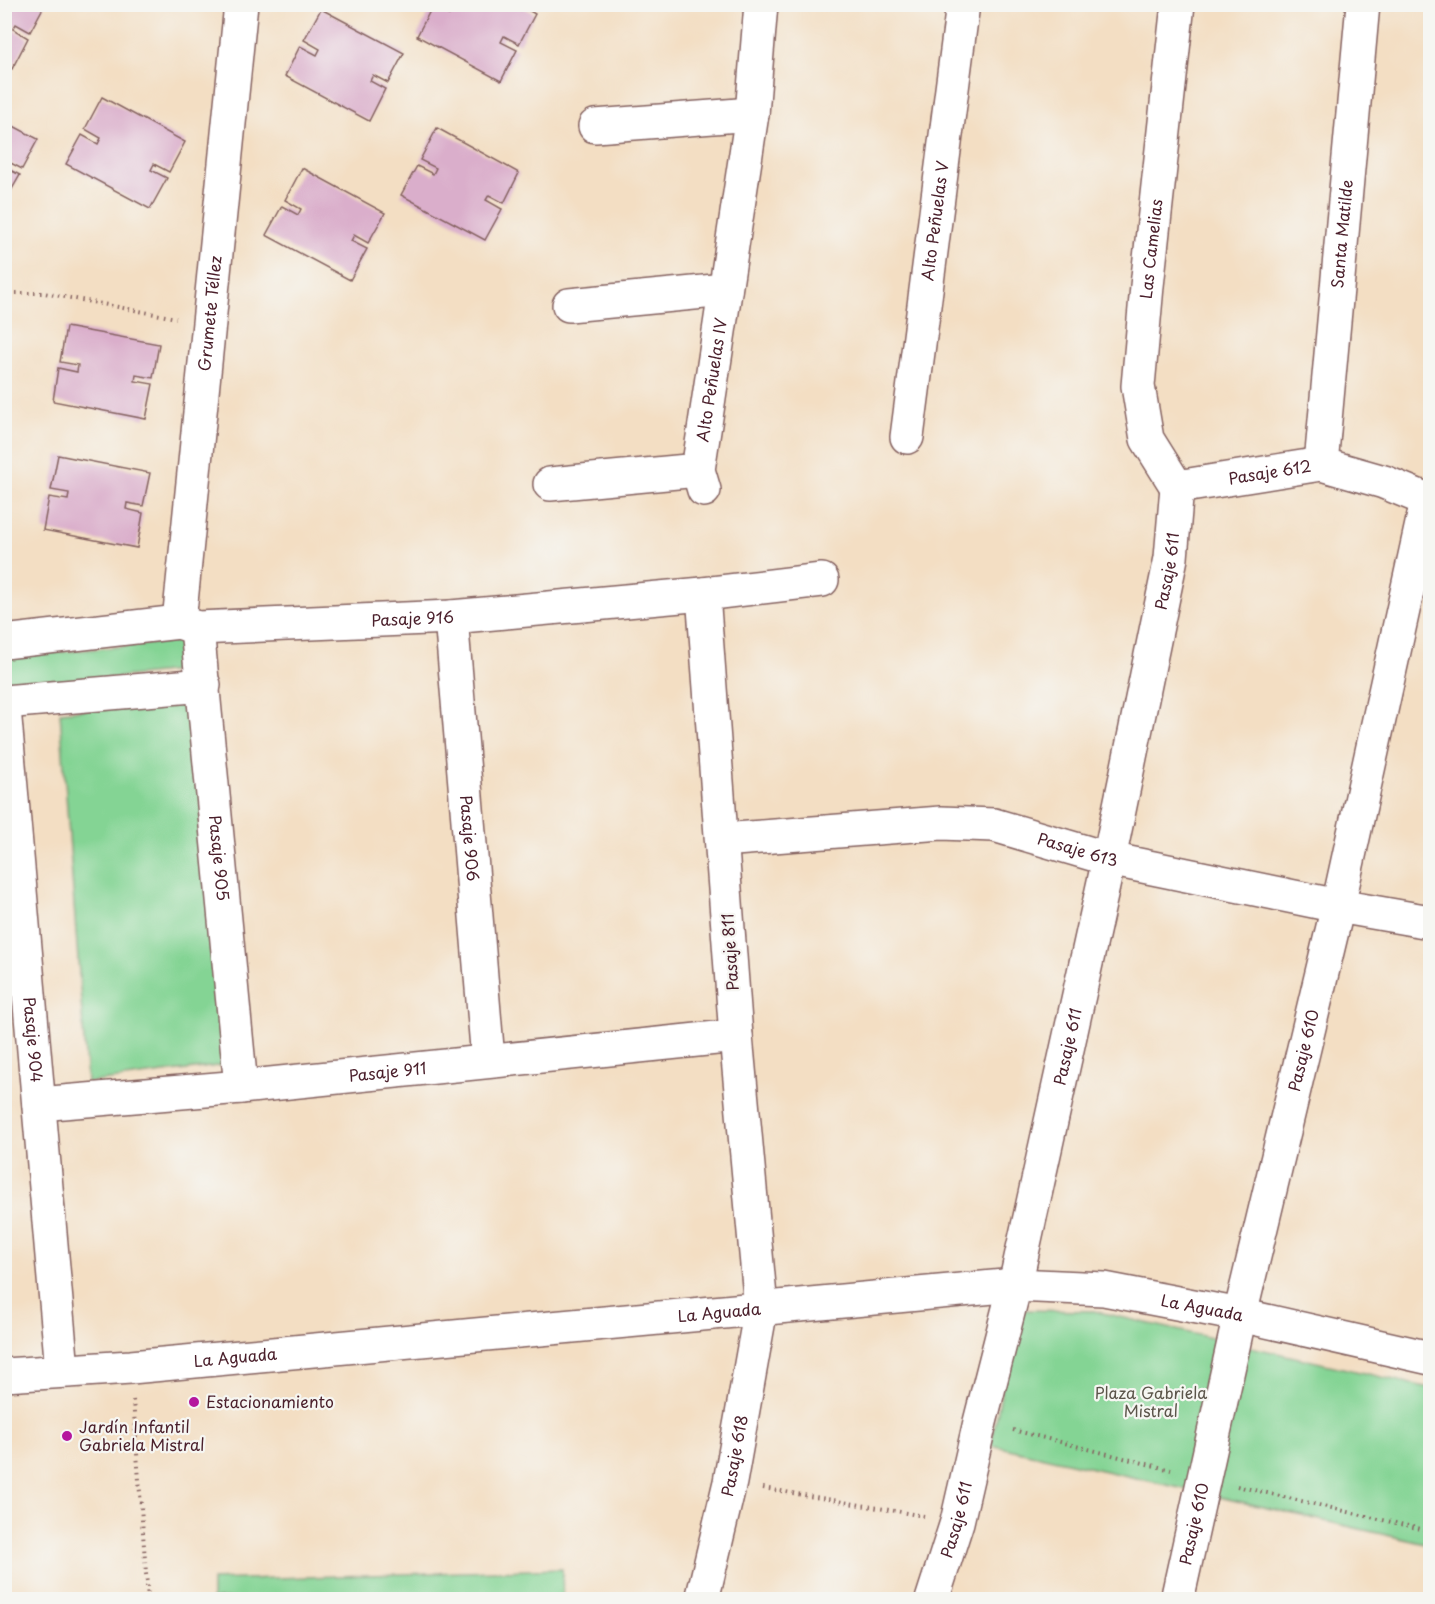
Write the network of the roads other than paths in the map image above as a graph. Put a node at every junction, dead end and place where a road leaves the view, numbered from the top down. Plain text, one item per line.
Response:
1 (241, 4) edge
2 (761, 4) edge
3 (963, 4) edge
4 (1178, 4) edge
5 (1363, 4) edge
6 (752, 114) junction
7 (595, 126) dead end
8 (725, 290) junction
9 (569, 305) dead end
10 (907, 437) dead end
11 (1321, 464) junction
12 (550, 484) dead end
13 (1177, 487) junction
14 (1429, 501) edge
15 (822, 580) dead end
16 (703, 594) junction
17 (451, 617) junction
18 (188, 625) junction
19 (4, 642) edge
20 (204, 685) junction
21 (4, 702) edge
22 (4, 708) edge
23 (722, 840) junction
24 (1109, 859) junction
25 (1338, 906) junction
26 (1431, 922) edge
27 (736, 1036) junction
28 (488, 1060) junction
29 (241, 1087) junction
30 (39, 1104) junction
31 (1015, 1285) junction
32 (761, 1308) junction
33 (1240, 1315) junction
34 (1431, 1358) edge
35 (62, 1370) junction
36 (4, 1375) edge
37 (702, 1599) edge
38 (933, 1599) edge
39 (1177, 1599) edge

1 - 18 street, Grumete Téllez
2 - 6 street, Alto Peñuelas IV
3 - 10 street, Alto Peñuelas V
4 - 13 street, Las Camelias
5 - 11 street, Santa Matilde
6 - 7 street
6 - 8 street, Alto Peñuelas IV
8 - 9 street
8 - 12 street, Alto Peñuelas IV
11 - 13 street, Pasaje 612
11 - 14 street, Pasaje 612
13 - 24 street, Pasaje 611
14 - 25 street, Pasaje 610
15 - 16 street, Pasaje 916
16 - 17 street, Pasaje 916
16 - 23 street, Pasaje 811
17 - 18 street, Pasaje 916
17 - 28 street, Pasaje 906
18 - 19 street, Pasaje 916
18 - 20 street, Pasaje 905
20 - 21 street
20 - 29 street, Pasaje 905
22 - 30 street, Pasaje 904
23 - 24 street, Pasaje 613
23 - 27 street, Pasaje 811
24 - 25 street, Pasaje 613
24 - 31 street, Pasaje 611
25 - 26 street, Pasaje 613
25 - 33 street, Pasaje 610
27 - 28 street, Pasaje 911
27 - 32 street, Pasaje 811
28 - 29 street, Pasaje 911
29 - 30 street, Pasaje 911
30 - 35 street, Pasaje 904
31 - 32 street, La Aguada
31 - 33 street, La Aguada
31 - 38 street, Pasaje 611
32 - 35 street, La Aguada
32 - 37 street, Pasaje 618
33 - 34 street, La Aguada
33 - 39 street, Pasaje 610
35 - 36 street, La Aguada

